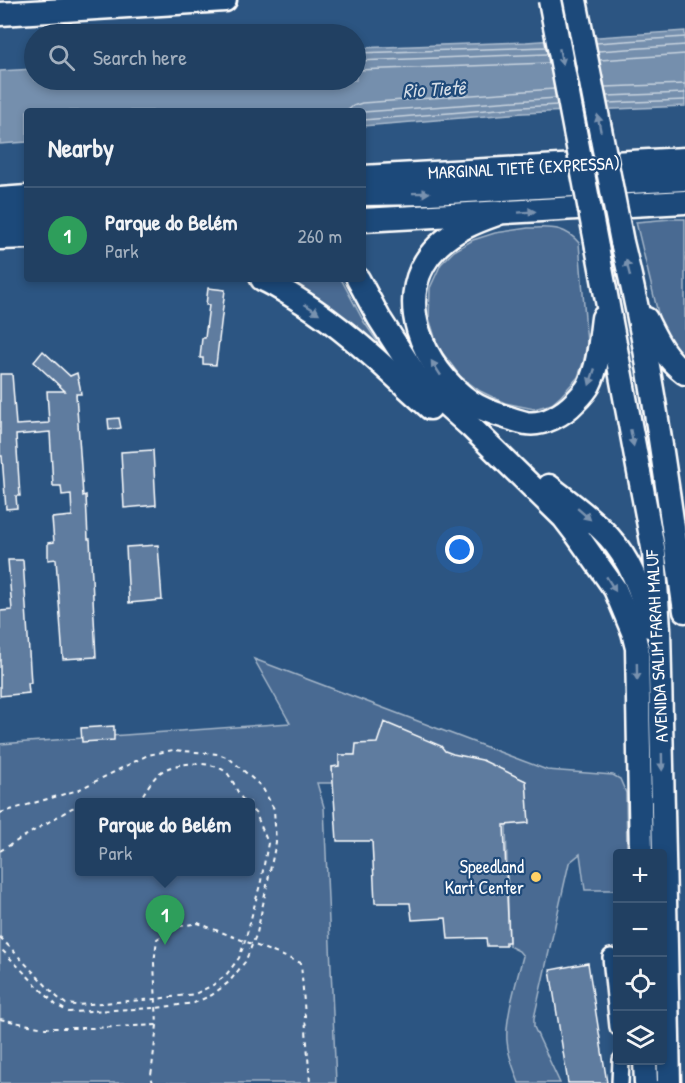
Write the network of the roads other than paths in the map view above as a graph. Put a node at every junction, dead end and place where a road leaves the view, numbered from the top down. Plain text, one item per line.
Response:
1 (225, 0) edge
2 (550, 0) edge
3 (575, 0) edge
4 (0, 14) edge
5 (685, 159) edge
6 (366, 177) edge
7 (685, 179) edge
8 (366, 194) edge
9 (24, 197) edge
10 (0, 199) edge
11 (685, 202) edge
12 (498, 214) junction
13 (24, 218) edge
14 (0, 219) edge
15 (366, 220) edge
16 (24, 237) edge
17 (0, 238) edge
18 (267, 282) edge
19 (360, 282) edge
20 (634, 294) junction
21 (606, 298) junction
22 (685, 373) edge
23 (464, 420) junction
24 (590, 555) junction
25 (685, 611) edge
26 (660, 683) junction
27 (641, 849) edge
28 (663, 849) edge
29 (666, 903) edge
30 (610, 957) dead end
31 (616, 1011) edge
32 (672, 1015) edge
33 (621, 1065) edge
34 (645, 1065) edge
35 (620, 1083) edge
36 (646, 1083) edge
37 (669, 1083) edge

1 - 4 highway
2 -> 21 highway, AVENIDA SALIM FARAH MALUF, bridge
20 -> 3 highway, bridge
5 - 6 highway, MARGINAL TIETÊ (EXPRESSA)
8 -> 7 highway
9 - 10 highway
12 -> 11 highway
12 - 15 highway
21 -> 12 highway
13 - 14 highway
16 - 17 highway
18 -> 24 highway
19 - 23 highway
20 - 22 highway
20 - 25 highway
21 -> 26 highway, AVENIDA SALIM FARAH MALUF
23 - 24 highway
23 -> 26 highway
24 -> 27 highway, AVENIDA SALIM FARAH MALUF
26 -> 28 highway, AVENIDA SALIM FARAH MALUF
29 - 32 highway, AVENIDA SALIM FARAH MALUF
30 - 31 lane
32 - 37 highway, AVENIDA SALIM FARAH MALUF
33 - 35 lane
34 - 36 highway

